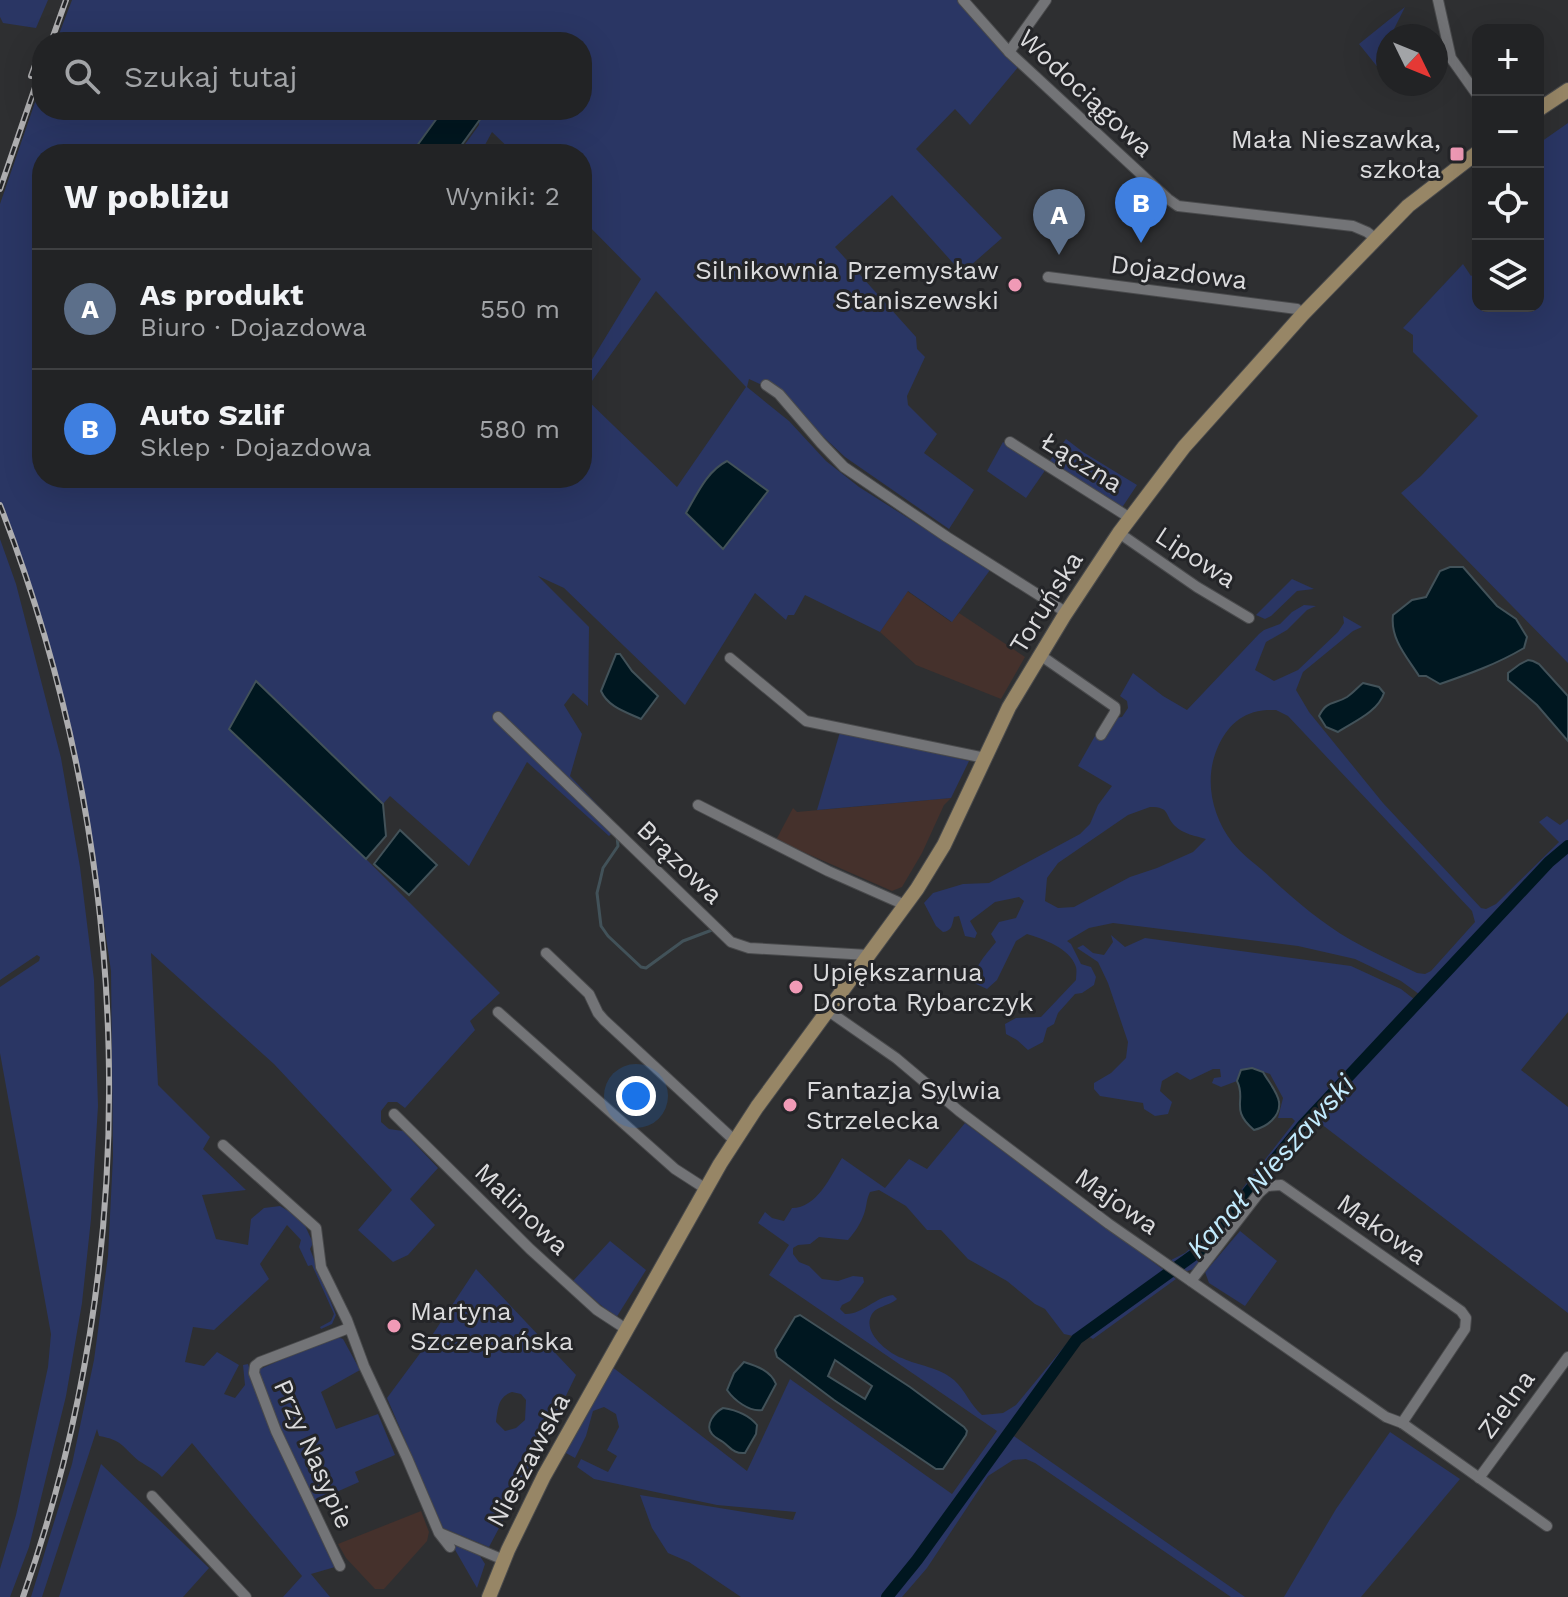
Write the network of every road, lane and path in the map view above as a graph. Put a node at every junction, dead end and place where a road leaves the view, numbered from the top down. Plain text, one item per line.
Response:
1 (963, 0) edge
2 (1046, 0) edge
3 (1438, 0) edge
4 (1009, 52) junction
5 (1472, 88) edge
6 (1568, 90) edge
7 (1544, 106) edge
8 (1472, 156) edge
9 (1375, 238) junction
10 (1048, 277) dead end
11 (1303, 314) junction
12 (766, 385) dead end
13 (1010, 442) dead end
14 (1130, 518) junction
15 (1119, 533) junction
16 (1067, 613) junction
17 (1249, 618) dead end
18 (1040, 655) junction
19 (730, 658) dead end
20 (498, 717) dead end
21 (1101, 735) dead end
22 (985, 758) junction
23 (698, 805) dead end
24 (905, 905) junction
25 (546, 953) dead end
26 (868, 955) junction
27 (827, 1010) junction
28 (498, 1012) dead end
29 (394, 1114) dead end
30 (734, 1140) junction
31 (223, 1145) dead end
32 (706, 1189) junction
33 (1191, 1281) junction
34 (349, 1328) junction
35 (626, 1329) junction
36 (1568, 1357) edge
37 (1402, 1423) junction
38 (1479, 1478) junction
39 (152, 1496) dead end
40 (1547, 1526) dead end
41 (439, 1533) junction
42 (450, 1547) dead end
43 (504, 1560) junction
44 (340, 1566) dead end
45 (246, 1597) edge
46 (489, 1597) edge

1 - 4 street, Wodociągowa
2 - 4 street
3 - 5 street
4 - 9 street, Wodociągowa
6 - 7 main road
8 - 9 main road, Toruńska
9 - 11 main road, Toruńska
10 - 11 street, Dojazdowa
11 - 14 main road, Toruńska
12 - 16 street
13 - 14 street, Łączna
14 - 15 main road, Toruńska
15 - 16 main road, Toruńska
15 - 17 street, Lipowa
16 - 18 main road, Toruńska
18 - 21 street
18 - 22 main road, Toruńska
19 - 22 street
20 - 26 street, Brązowa
22 - 24 main road, Toruńska
23 - 24 street
24 - 26 main road, Toruńska
25 - 30 street
26 - 27 main road, Toruńska
27 - 30 main road, Toruńska
27 - 33 street, Majowa
28 - 32 street
29 - 35 street, Malinowa
30 - 32 main road, Nieszawska
31 - 34 street
32 - 35 main road, Nieszawska
33 - 37 street, Majowa
33 - 37 street, Makowa
34 - 41 street
34 - 44 street, Przy Nasypie
35 - 43 main road, Nieszawska
36 - 38 street, Zielna
37 - 38 street, Majowa
38 - 40 street, Majowa
39 - 45 street
41 - 42 street
41 - 43 street
43 - 46 main road, Nieszawska

